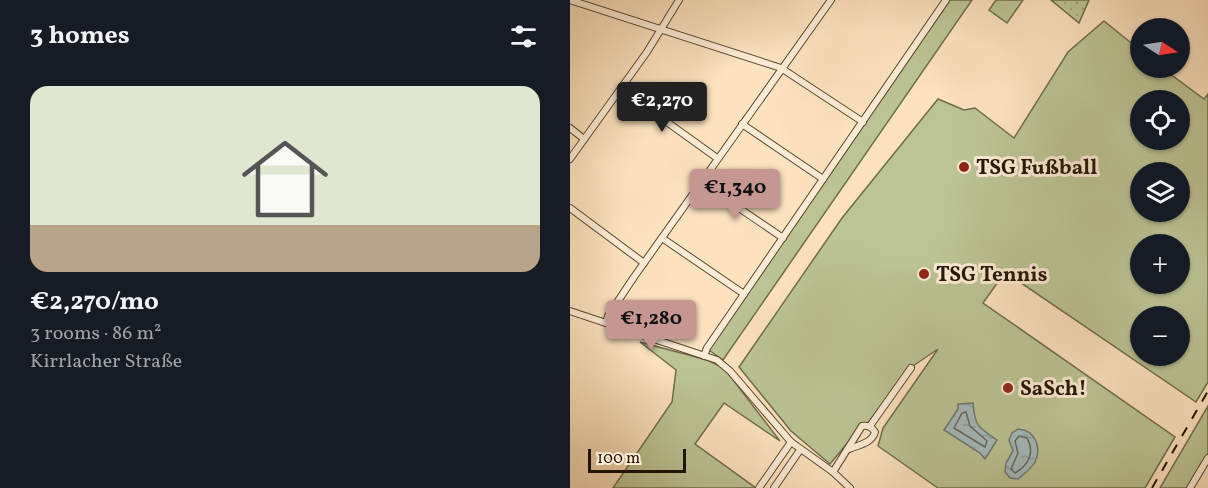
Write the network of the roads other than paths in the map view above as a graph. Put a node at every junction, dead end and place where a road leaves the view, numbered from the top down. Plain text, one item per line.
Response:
1 (570, 0) edge
2 (679, 0) edge
3 (831, 0) edge
4 (946, 0) edge
5 (662, 30) junction
6 (781, 68) junction
7 (621, 89) junction
8 (863, 122) junction
9 (742, 124) junction
10 (570, 128) edge
11 (584, 139) junction
12 (717, 158) junction
13 (570, 159) edge
14 (823, 179) junction
15 (701, 182) junction
16 (570, 208) edge
17 (662, 238) junction
18 (783, 238) junction
19 (644, 263) junction
20 (744, 294) junction
21 (570, 311) edge
22 (606, 323) junction
23 (704, 356) junction
24 (911, 368) dead end
25 (870, 426) junction
26 (791, 442) junction
27 (849, 449) junction
28 (800, 450) junction
29 (1208, 458) edge
30 (833, 472) junction
31 (759, 488) edge
32 (774, 488) edge
33 (850, 488) edge
34 (1190, 488) edge

1 - 5 street
2 - 5 street
3 - 6 street
4 - 8 street
5 - 6 street
5 - 7 street
6 - 8 street
6 - 9 street
7 - 11 street
7 - 12 street
8 - 14 street
9 - 12 street
9 - 14 street
10 - 11 street
11 - 13 street
12 - 15 street
14 - 18 street
15 - 17 street
15 - 18 street
16 - 19 street
17 - 19 street
17 - 20 street
18 - 20 street
19 - 22 street
20 - 23 street
21 - 22 street
22 - 23 street
23 - 26 street
24 - 25 street
25 - 27 street
25 - 27 street
26 - 28 street
26 - 31 street
27 - 30 street
28 - 30 street
28 - 32 street
29 - 34 street
30 - 33 street

